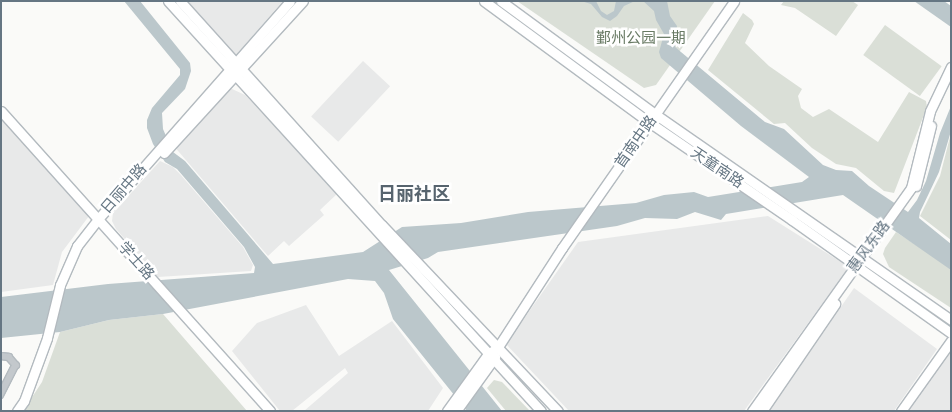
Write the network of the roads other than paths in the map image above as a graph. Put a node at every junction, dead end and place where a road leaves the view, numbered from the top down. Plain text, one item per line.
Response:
1 (168, 1) edge
2 (180, 1) edge
3 (290, 1) edge
4 (303, 1) edge
5 (484, 1) edge
6 (501, 1) edge
7 (734, 1) edge
8 (951, 68) edge
9 (236, 69) junction
10 (951, 78) edge
11 (1, 111) edge
12 (655, 114) junction
13 (649, 122) junction
14 (903, 205) junction
15 (98, 222) junction
16 (860, 263) junction
17 (951, 320) edge
18 (951, 333) edge
19 (951, 341) edge
20 (498, 346) junction
21 (1, 356) edge
22 (488, 359) junction
23 (1, 395) edge
24 (454, 408) edge
25 (17, 411) edge
26 (270, 411) edge
27 (541, 411) edge
28 (558, 411) edge
29 (752, 411) edge
30 (762, 411) edge
31 (901, 411) edge

1 - 9 main road
2 - 9 main road
3 - 9 main road, 日丽中路
4 - 9 main road, 日丽中路
5 - 13 main road, 天童南路
6 - 12 main road, 天童南路
7 - 12 main road, 首南中路
8 - 14 main road, 惠风东路
9 - 15 main road, 日丽中路
9 - 20 main road
9 - 22 main road
10 - 14 main road, 惠风东路
11 - 15 main road, 学士路
12 - 13 main road, 首南中路
12 - 16 main road, 天童南路
13 - 16 main road, 天童南路
13 - 20 main road, 首南中路
14 - 16 main road, 惠风东路
15 - 25 main road, 日丽中路
15 - 26 main road, 学士路
16 - 17 main road
16 - 18 main road, 天童南路
16 - 29 main road, 惠风东路
16 - 30 main road, 惠风东路
19 - 31 main road
20 - 22 main road
20 - 28 main road
21 - 23 street
22 - 24 main road
22 - 24 main road
22 - 27 main road

